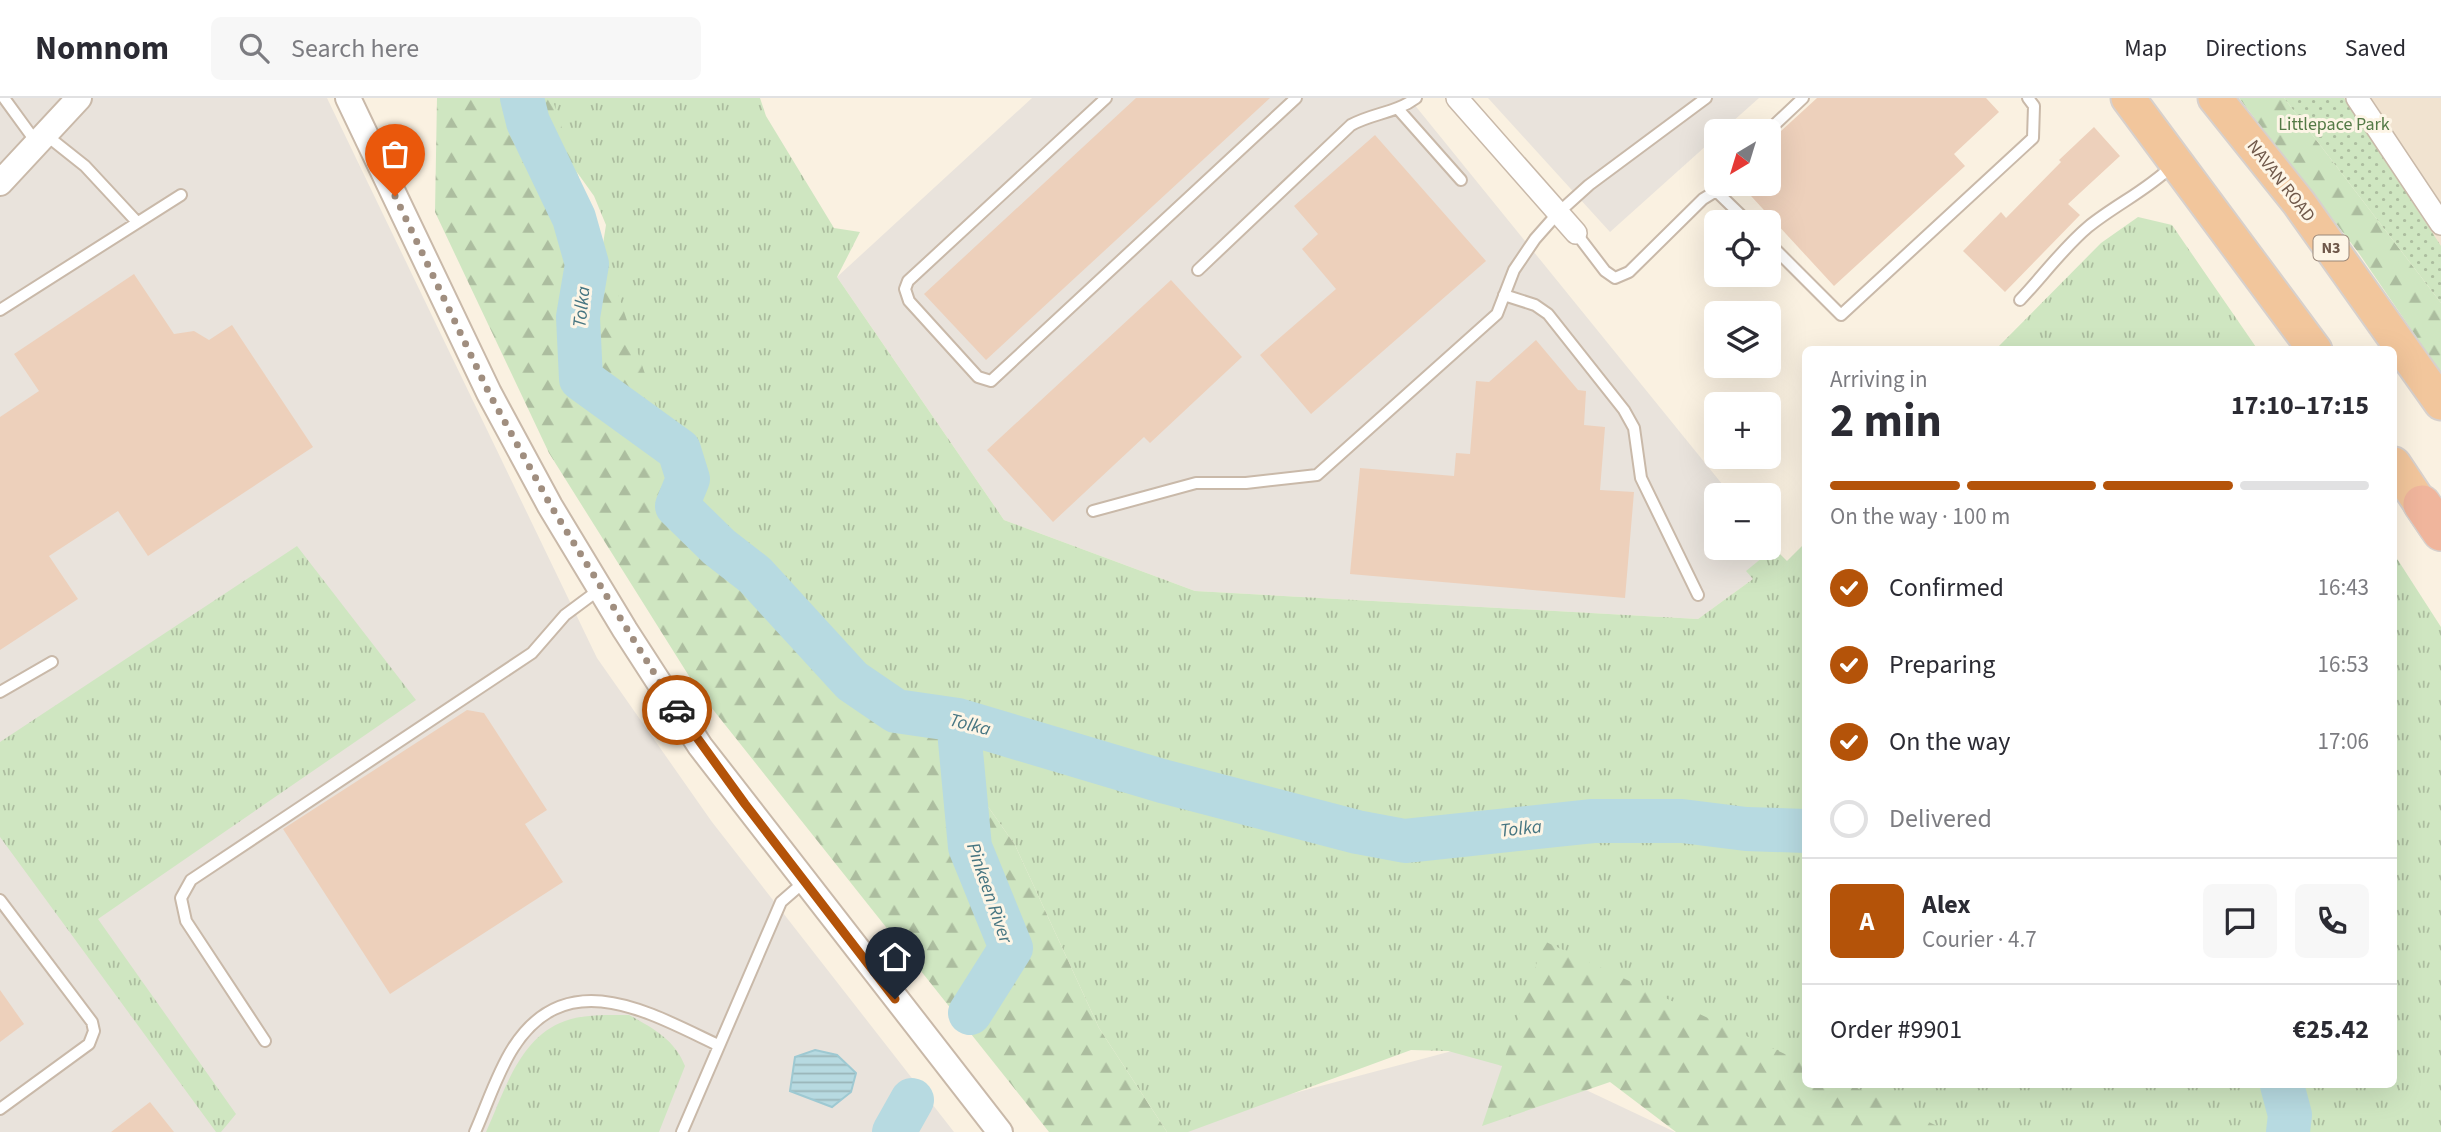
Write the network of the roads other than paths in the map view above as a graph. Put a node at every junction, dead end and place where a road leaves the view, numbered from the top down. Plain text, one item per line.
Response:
1 (4, 98) edge
2 (79, 98) edge
3 (348, 98) edge
4 (1106, 98) edge
5 (1296, 98) edge
6 (1416, 98) edge
7 (1457, 98) edge
8 (1706, 98) edge
9 (1803, 98) edge
10 (2028, 98) edge
11 (2128, 98) edge
12 (2215, 98) edge
13 (2357, 98) edge
14 (1399, 110) junction
15 (1781, 119) edge
16 (40, 137) junction
17 (2176, 161) junction
18 (1461, 180) dead end
19 (0, 183) edge
20 (181, 195) dead end
21 (1707, 196) edge
22 (1726, 196) edge
23 (1738, 210) edge
24 (1558, 213) junction
25 (137, 222) junction
26 (2441, 224) edge
27 (1576, 233) joint
28 (1781, 255) edge
29 (1198, 271) dead end
30 (1504, 295) junction
31 (2020, 300) dead end
32 (0, 310) edge
33 (2312, 346) edge
34 (2441, 403) edge
35 (2397, 468) edge
36 (1093, 511) dead end
37 (2435, 524) edge
38 (600, 589) junction
39 (1698, 595) dead end
40 (52, 662) dead end
41 (0, 692) edge
42 (804, 882) junction
43 (0, 900) edge
44 (265, 1041) dead end
45 (718, 1045) junction
46 (0, 1109) edge
47 (996, 1130) edge
48 (475, 1132) edge
49 (682, 1132) edge

1 - 16 lane
2 - 16 street
3 - 38 street
4 - 5 lane
6 - 14 lane
7 - 24 street
8 - 24 lane
9 - 15 lane
10 - 28 lane
11 - 17 highway
12 - 34 highway, NAVAN ROAD / N3
13 - 26 street
14 - 18 lane
14 - 29 lane
16 - 19 street
16 - 25 lane
17 - 31 lane
17 - 33 highway
20 - 25 lane
21 - 27 lane
22 - 23 lane
24 - 27 street
24 - 30 lane
25 - 32 lane
30 - 36 lane
30 - 39 lane
35 - 37 highway
38 - 42 street
38 - 44 lane
40 - 41 lane
42 - 45 lane
42 - 47 street
43 - 46 lane
45 - 48 lane
45 - 49 lane

